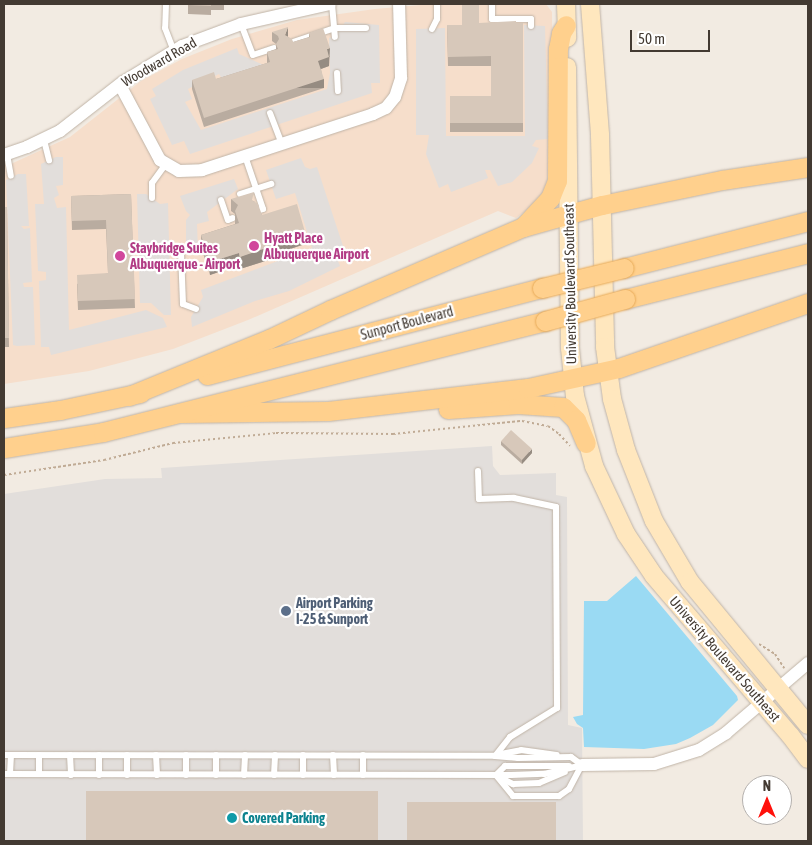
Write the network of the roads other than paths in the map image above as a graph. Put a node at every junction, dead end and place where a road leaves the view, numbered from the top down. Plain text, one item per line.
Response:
1 (166, 4) edge
2 (331, 4) edge
3 (399, 4) edge
4 (437, 4) edge
5 (492, 4) edge
6 (566, 4) edge
7 (590, 4) edge
8 (241, 24) junction
9 (566, 25) junction
10 (531, 26) dead end
11 (335, 28) junction
12 (366, 28) dead end
13 (432, 29) dead end
14 (335, 37) dead end
15 (290, 42) edge
16 (274, 48) edge
17 (174, 51) junction
18 (337, 73) dead end
19 (120, 84) junction
20 (338, 91) dead end
21 (270, 113) dead end
22 (44, 140) junction
23 (282, 144) junction
24 (6, 154) edge
25 (245, 156) junction
26 (49, 160) dead end
27 (165, 165) junction
28 (808, 167) edge
29 (11, 176) dead end
30 (271, 184) dead end
31 (256, 189) junction
32 (240, 194) edge
33 (152, 198) dead end
34 (221, 200) dead end
35 (602, 205) junction
36 (257, 211) edge
37 (569, 214) junction
38 (233, 218) edge
39 (808, 220) edge
40 (524, 227) junction
41 (181, 252) dead end
42 (808, 253) edge
43 (808, 303) edge
44 (196, 309) dead end
45 (608, 371) junction
46 (573, 378) junction
47 (129, 396) junction
48 (328, 412) junction
49 (180, 413) junction
50 (4, 418) edge
51 (579, 445) junction
52 (4, 448) edge
53 (478, 471) dead end
54 (808, 663) edge
55 (778, 689) junction
56 (763, 702) junction
57 (808, 726) edge
58 (7, 755) edge
59 (39, 755) junction
60 (70, 755) junction
61 (99, 755) junction
62 (127, 755) junction
63 (156, 755) junction
64 (186, 755) junction
65 (216, 755) junction
66 (245, 755) junction
67 (275, 755) junction
68 (303, 755) junction
69 (333, 755) junction
70 (363, 755) junction
71 (495, 756) junction
72 (808, 760) edge
73 (582, 765) junction
74 (7, 774) edge
75 (39, 774) junction
76 (71, 774) junction
77 (99, 774) junction
78 (127, 774) junction
79 (157, 775) junction
80 (186, 775) junction
81 (216, 775) junction
82 (244, 775) junction
83 (274, 775) junction
84 (303, 775) junction
85 (334, 775) junction
86 (363, 775) junction
87 (496, 775) junction

1 - 17 lane
2 - 8 street, Woodward Road
2 - 11 lane
3 - 23 street
4 - 13 lane
5 - 10 lane
6 - 9 main road, University Boulevard Southeast
7 - 35 main road, University Boulevard Southeast
8 - 16 lane
8 - 17 street, Woodward Road
9 - 37 main road, University Boulevard Southeast
9 - 40 main road
11 - 12 lane
11 - 14 lane
11 - 15 lane
17 - 19 street, Woodward Road
18 - 20 lane
19 - 22 street, Woodward Road
19 - 27 street
21 - 23 lane
22 - 24 street, Woodward Road
22 - 26 lane
23 - 25 street
24 - 29 lane
25 - 27 street
25 - 31 lane
27 - 33 lane
28 - 35 main road
30 - 31 lane
31 - 32 lane
31 - 36 lane
34 - 38 lane
35 - 37 main road
35 - 45 main road, University Boulevard Southeast
37 - 40 main road
37 - 46 main road, University Boulevard Southeast
39 - 47 main road, Sunport Boulevard, bridge
40 - 47 main road
41 - 44 lane
42 - 49 main road, bridge
43 - 45 main road
45 - 46 main road
45 - 55 main road, University Boulevard Southeast
46 - 48 main road
46 - 51 main road, University Boulevard Southeast
47 - 50 main road, Sunport Boulevard
48 - 49 main road
48 - 51 main road
49 - 52 main road
51 - 56 main road, University Boulevard Southeast
53 - 71 lane
54 - 55 street
55 - 56 street
55 - 57 main road, University Boulevard Southeast
56 - 72 main road, University Boulevard Southeast
56 - 73 street
58 - 59 lane
58 - 74 lane
59 - 60 lane
59 - 75 lane
60 - 61 lane
60 - 76 lane
61 - 62 lane
61 - 77 lane
62 - 63 lane
62 - 78 lane
63 - 64 lane
63 - 79 lane
64 - 65 lane
64 - 80 lane
65 - 66 lane
65 - 81 lane
66 - 67 lane
66 - 82 lane
67 - 68 lane
67 - 83 lane
68 - 69 lane
68 - 84 lane
69 - 70 lane
69 - 85 lane
70 - 71 lane
70 - 86 lane
71 - 73 lane
73 - 87 lane
73 - 87 lane
73 - 87 lane
74 - 75 lane
75 - 76 lane
76 - 77 lane
77 - 78 lane
78 - 79 lane
79 - 80 lane
80 - 81 lane
81 - 82 lane
82 - 83 lane
83 - 84 lane
84 - 85 lane
85 - 86 lane
86 - 87 lane

